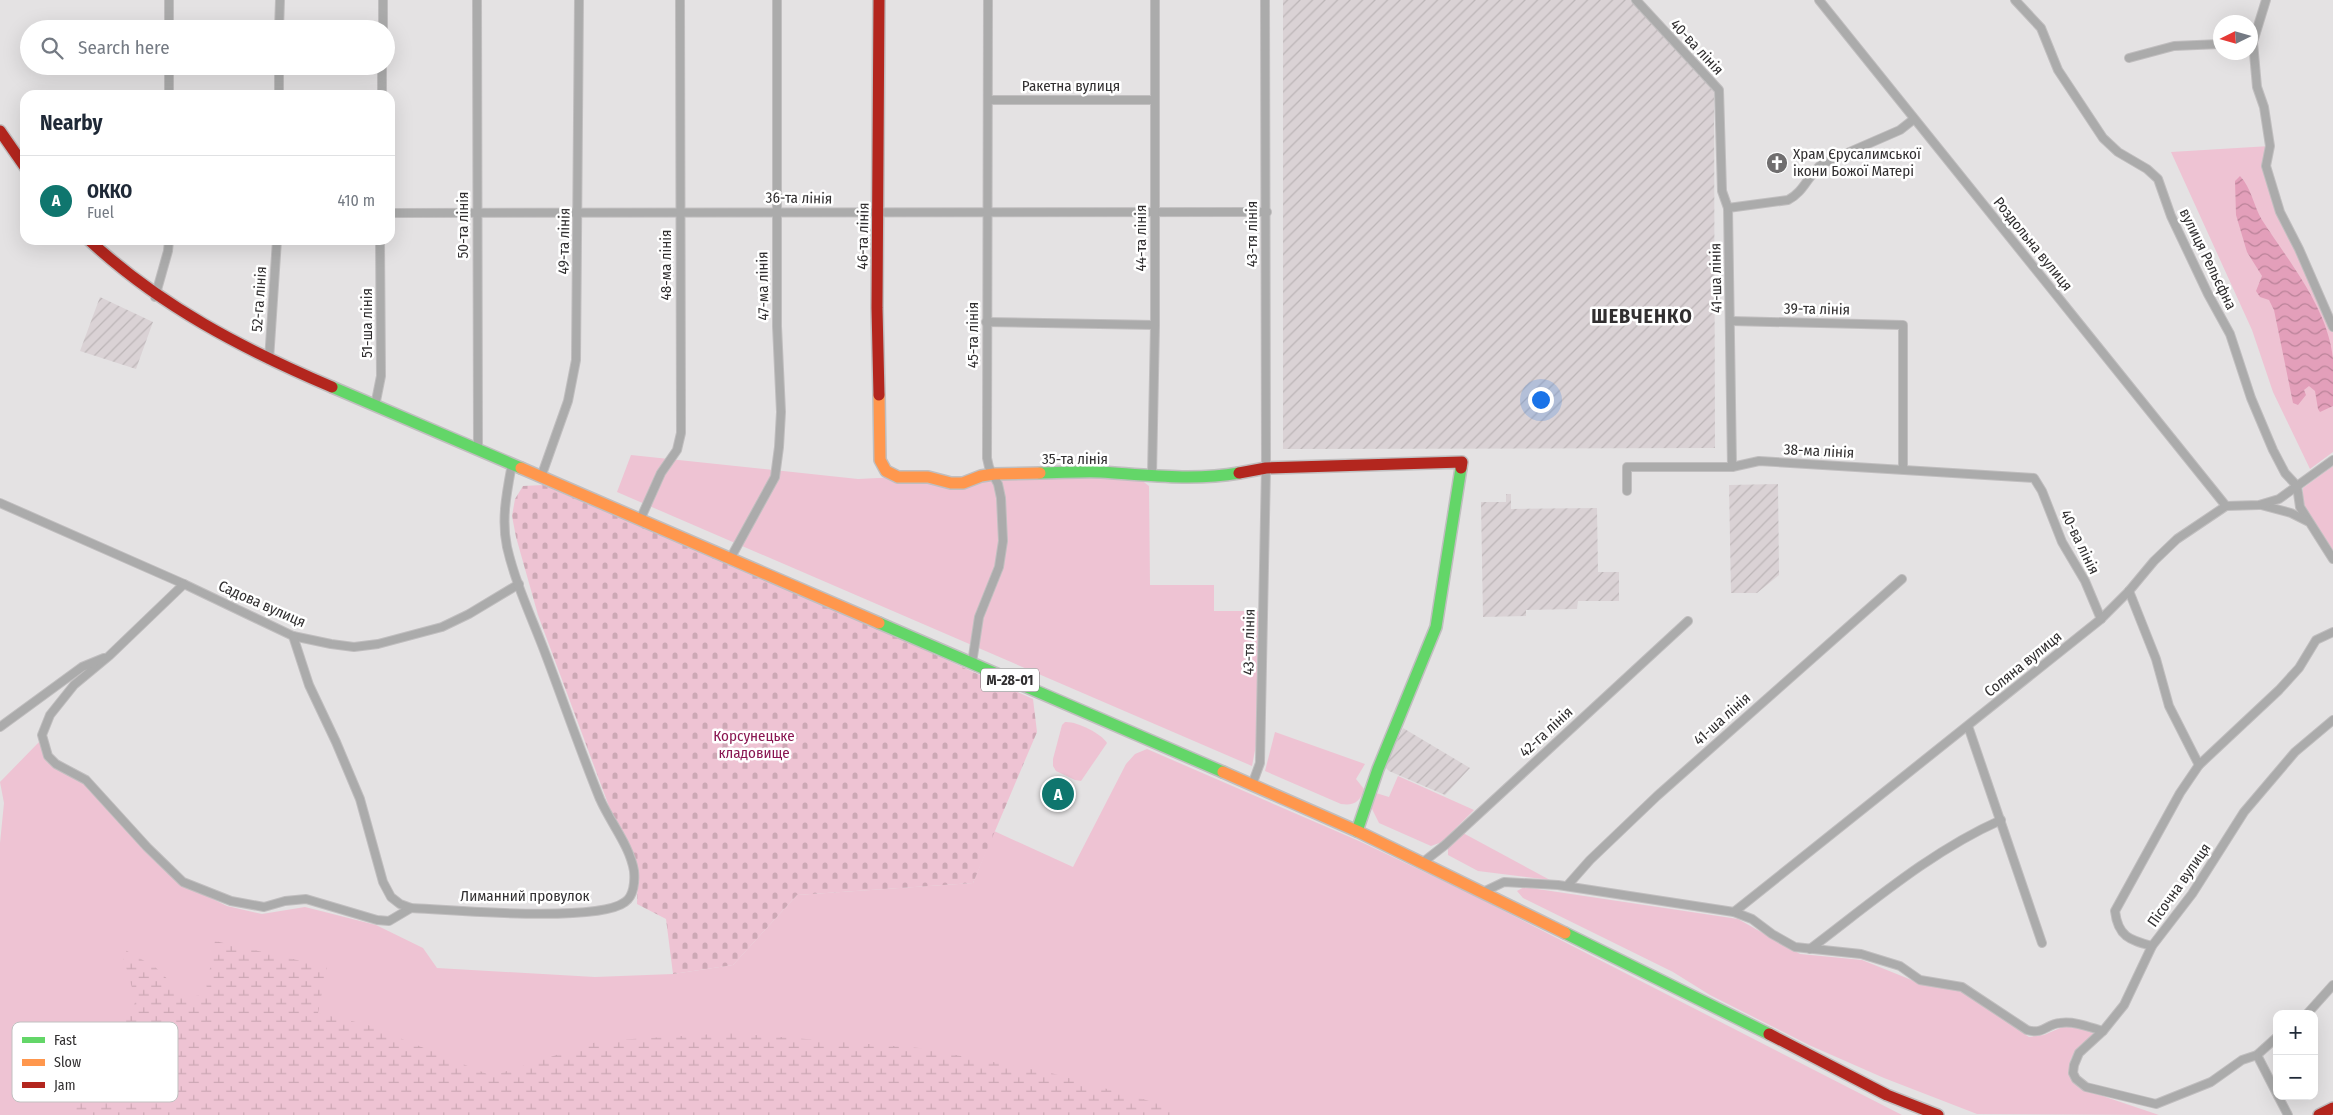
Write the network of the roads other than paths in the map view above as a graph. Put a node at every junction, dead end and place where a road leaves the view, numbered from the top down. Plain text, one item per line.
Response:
1 (169, 0) edge
2 (280, 0) edge
3 (383, 0) edge
4 (477, 0) edge
5 (579, 0) edge
6 (680, 0) edge
7 (776, 0) edge
8 (879, 0) edge
9 (988, 0) edge
10 (1154, 0) edge
11 (1265, 0) edge
12 (1636, 0) edge
13 (1819, 0) edge
14 (2015, 0) edge
15 (2266, 0) edge
16 (169, 20) edge
17 (280, 20) edge
18 (383, 20) edge
19 (2258, 24) edge
20 (2213, 44) edge
21 (2128, 58) dead end
22 (2254, 60) edge
23 (169, 75) edge
24 (279, 75) edge
25 (382, 75) edge
26 (169, 90) edge
27 (279, 90) edge
28 (382, 90) edge
29 (1719, 90) joint
30 (988, 100) junction
31 (1154, 100) junction
32 (1914, 120) junction
33 (0, 131) edge
34 (4, 144) edge
35 (20, 162) edge
36 (1728, 208) junction
37 (776, 211) junction
38 (476, 212) junction
39 (578, 212) junction
40 (1267, 212) junction
41 (395, 213) edge
42 (680, 213) junction
43 (879, 213) junction
44 (987, 213) junction
45 (1154, 213) junction
46 (95, 245) edge
47 (168, 245) edge
48 (277, 245) edge
49 (380, 245) edge
50 (155, 297) junction
51 (1731, 321) junction
52 (986, 322) junction
53 (1155, 325) junction
54 (2333, 327) edge
55 (269, 360) junction
56 (376, 406) junction
57 (478, 450) junction
58 (2333, 460) edge
59 (512, 464) junction
60 (1732, 466) junction
61 (1266, 468) junction
62 (1903, 470) junction
63 (886, 471) joint
64 (994, 474) junction
65 (1152, 475) junction
66 (541, 476) junction
67 (2034, 478) joint
68 (2298, 486) junction
69 (1627, 491) dead end
70 (0, 503) edge
71 (2259, 505) junction
72 (2226, 506) junction
73 (640, 520) junction
74 (2309, 522) junction
75 (730, 559) junction
76 (2333, 559) edge
77 (1902, 579) dead end
78 (184, 584) junction
79 (519, 584) junction
80 (2129, 591) junction
81 (2101, 619) junction
82 (1688, 621) dead end
83 (2333, 632) edge
84 (293, 636) junction
85 (109, 656) junction
86 (972, 663) junction
87 (2333, 720) edge
88 (1968, 726) junction
89 (0, 727) edge
90 (2199, 765) junction
91 (1252, 785) junction
92 (2001, 820) junction
93 (1357, 831) junction
94 (1422, 863) junction
95 (1567, 886) junction
96 (1483, 892) junction
97 (411, 908) junction
98 (1734, 912) junction
99 (2042, 943) dead end
100 (2152, 946) junction
101 (1810, 949) junction
102 (2333, 985) edge
103 (2311, 1010) edge
104 (2103, 1031) junction
105 (2273, 1040) edge
106 (2256, 1055) junction
107 (2273, 1087) edge
108 (2280, 1100) edge
109 (2333, 1108) edge
110 (1938, 1115) edge
111 (2288, 1115) edge
112 (2319, 1115) edge

1 - 16 street
2 - 17 street
3 - 18 street
4 - 38 street, 50-та лінія
5 - 39 street, 49-та лінія
6 - 42 street, 48-ма лінія
7 - 37 street, 47-ма лінія
8 - 43 main road, 46-та лінія
9 - 30 street, 45-та лінія
10 - 31 street, 44-та лінія
11 - 40 street, 43-тя лінія
12 - 29 street, 40-ва лінія
13 - 32 street, Роздольна вулиця
14 - 68 street, вулиця Рельєфна
15 - 19 street
20 - 21 street
22 - 54 street
23 - 26 street
24 - 27 street
25 - 28 street
29 - 36 street, 41-ша лінія
30 - 31 street, Ракетна вулиця
30 - 44 street, 45-та лінія
31 - 45 street, 44-та лінія
32 - 36 street
32 - 72 street, Роздольна вулиця
33 - 34 main road
34 - 35 main road
36 - 51 street, 41-ша лінія
37 - 42 street, 36-та лінія
37 - 43 street, 36-та лінія
37 - 75 street, 47-ма лінія
38 - 39 street, 36-та лінія
38 - 41 street, 36-та лінія
38 - 57 street, 50-та лінія
39 - 42 street, 36-та лінія
39 - 66 street, 49-та лінія
40 - 45 street, 36-та лінія
40 - 61 street, 43-тя лінія
42 - 73 street, 48-ма лінія
43 - 44 street, 36-та лінія
43 - 63 main road, 46-та лінія
44 - 45 street, 36-та лінія
44 - 52 street, 45-та лінія
45 - 53 street, 44-та лінія
46 - 50 main road, М-28-01
47 - 50 street
48 - 55 street, 52-га лінія
49 - 56 street, 51-ша лінія
50 - 55 main road, М-28-01
51 - 60 street, 41-ша лінія
51 - 62 street, 39-та лінія
52 - 53 street
52 - 64 street, 45-та лінія
53 - 65 street, 44-та лінія
55 - 56 main road, М-28-01
56 - 57 main road, М-28-01
57 - 59 main road, М-28-01
58 - 68 street
59 - 66 main road, М-28-01
59 - 79 street, Лиманний провулок
60 - 62 street, 38-ма лінія
60 - 69 street, 38-ма лінія
61 - 65 main road, 35-та лінія
61 - 91 street, 43-тя лінія
61 - 93 main road
62 - 67 street, 38-ма лінія
63 - 64 main road, 35-та лінія
64 - 65 main road, 35-та лінія
64 - 86 street, 45-та лінія
66 - 73 main road, М-28-01
67 - 81 street, 40-ва лінія
68 - 71 street
68 - 74 street
70 - 78 street, Садова вулиця
71 - 72 street
71 - 74 street
72 - 80 street, Соляна вулиця
73 - 75 main road, М-28-01
74 - 76 street
75 - 86 main road, М-28-01
77 - 95 street, 41-ша лінія
78 - 84 street, Садова вулиця
78 - 85 street
79 - 84 street, Садова вулиця
79 - 97 street, Лиманний провулок
80 - 81 street, Соляна вулиця
80 - 90 street
81 - 88 street, Соляна вулиця
82 - 94 street, 42-га лінія
83 - 90 street
84 - 97 street, Лиманний провулок
85 - 89 street
85 - 97 street
86 - 91 main road, М-28-01
87 - 100 street, Пісочна вулиця
88 - 92 street
88 - 98 street, Соляна вулиця
90 - 100 street
91 - 93 main road, М-28-01
92 - 99 street
92 - 101 street
93 - 94 main road, М-28-01
94 - 96 main road, М-28-01
95 - 96 street
95 - 98 street
96 - 110 main road, М-28-01
98 - 101 street
100 - 104 street, Пісочна вулиця
101 - 104 street
102 - 103 street
104 - 106 street, Пісочна вулиця
105 - 106 street
106 - 107 street
108 - 111 street
109 - 112 main road

